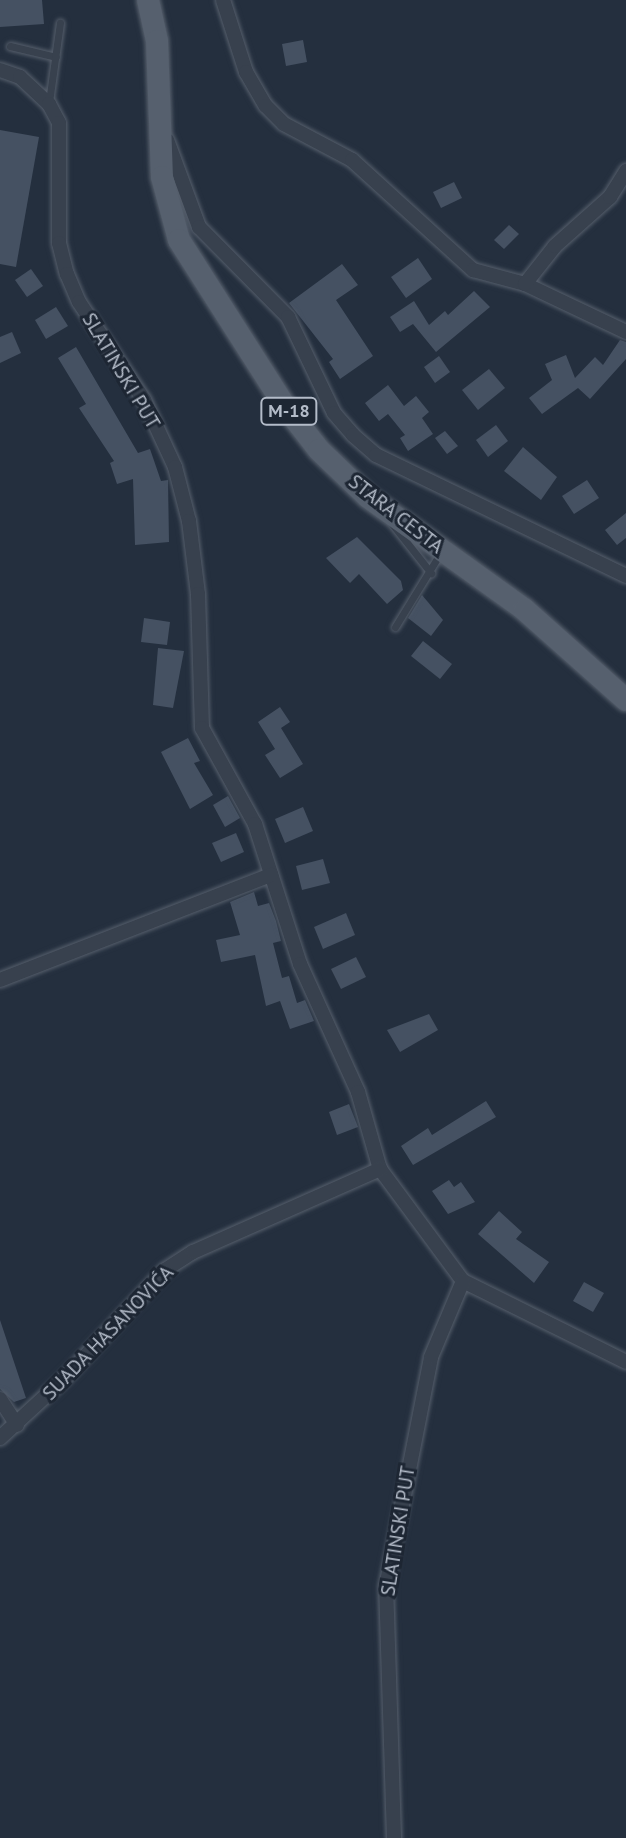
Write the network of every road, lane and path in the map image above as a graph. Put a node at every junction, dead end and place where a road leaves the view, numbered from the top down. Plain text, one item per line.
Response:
1 (148, 0) edge
2 (223, 0) edge
3 (60, 23) dead end
4 (10, 46) dead end
5 (56, 57) junction
6 (0, 70) edge
7 (49, 104) junction
8 (156, 108) junction
9 (626, 171) edge
10 (525, 284) junction
11 (626, 332) edge
12 (387, 510) junction
13 (442, 550) junction
14 (431, 573) junction
15 (626, 576) edge
16 (395, 627) dead end
17 (626, 700) edge
18 (271, 875) junction
19 (0, 980) edge
20 (380, 1169) junction
21 (463, 1281) junction
22 (626, 1362) edge
23 (0, 1399) edge
24 (17, 1425) junction
25 (0, 1438) edge
26 (394, 1838) edge

1 - 8 main road, STARA CESTA / M-18
2 - 10 street
3 - 5 lane
4 - 5 lane
5 - 7 lane
6 - 7 street
7 - 18 street, SLATINSKI PUT
8 - 12 main road, STARA CESTA / M-18
8 - 15 street, STARA CESTA
9 - 10 street
10 - 11 street
12 - 13 main road, STARA CESTA / M-18
12 - 14 lane
13 - 14 lane
13 - 17 main road, STARA CESTA / M-18
14 - 16 lane
18 - 19 street
18 - 20 street, SLATINSKI PUT
20 - 21 street, SLATINSKI PUT
20 - 24 street, SUADA HASANOVIĆA
21 - 22 street, SLATINSKI PUT
21 - 26 street, SLATINSKI PUT
23 - 24 street
24 - 25 street, SUADA HASANOVIĆA

